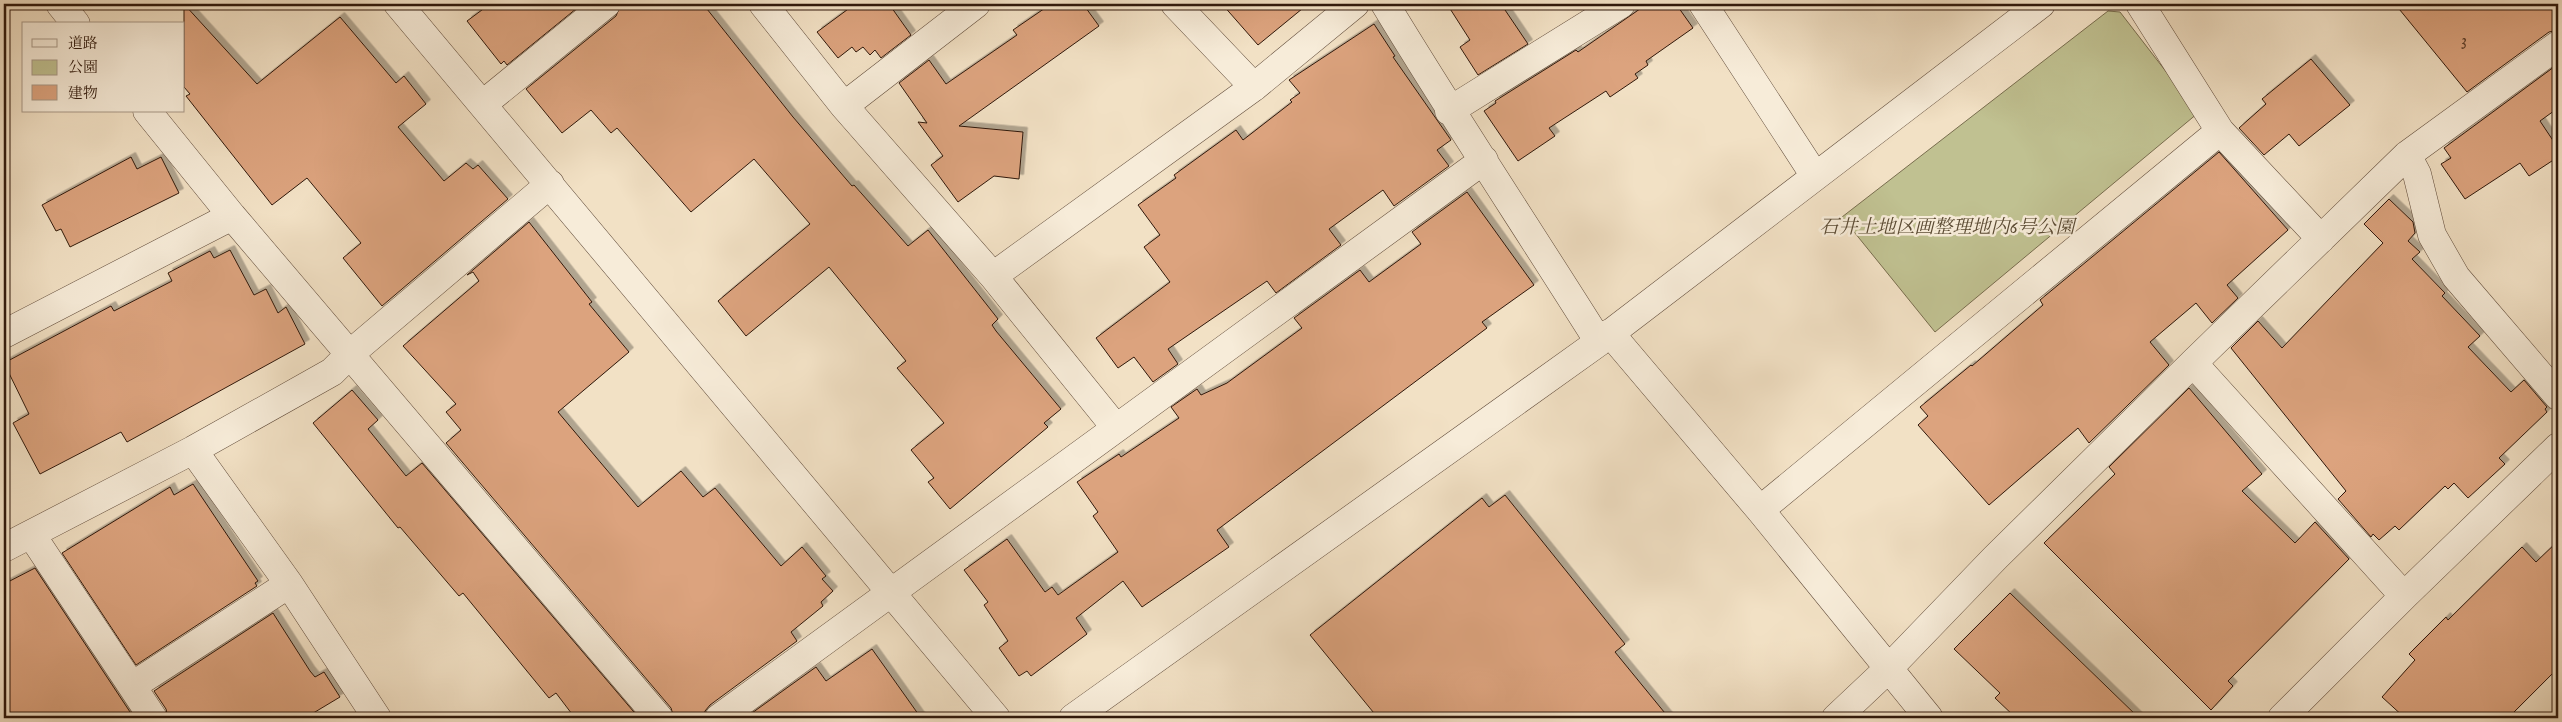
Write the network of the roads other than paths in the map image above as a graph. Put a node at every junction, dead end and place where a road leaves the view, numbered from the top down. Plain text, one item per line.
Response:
1 (60, 4) edge
2 (398, 4) edge
3 (606, 4) edge
4 (763, 4) edge
5 (1175, 4) edge
6 (1355, 4) edge
7 (1385, 4) edge
8 (1621, 4) edge
9 (1703, 4) edge
10 (2042, 4) edge
11 (2140, 4) edge
12 (959, 9) edge
13 (74, 22) edge
14 (2558, 45) edge
15 (1254, 87) junction
16 (483, 104) junction
17 (844, 106) junction
18 (1449, 111) junction
19 (148, 112) edge
20 (2220, 131) junction
21 (2406, 155) junction
22 (1484, 160) junction
23 (1815, 176) junction
24 (550, 184) junction
25 (232, 216) junction
26 (2321, 239) junction
27 (993, 276) junction
28 (4, 334) edge
29 (1605, 337) junction
30 (351, 353) junction
31 (2193, 362) junction
32 (2558, 396) edge
33 (1116, 428) junction
34 (2558, 447) edge
35 (192, 450) junction
36 (1760, 510) junction
37 (31, 534) junction
38 (4, 548) edge
39 (290, 584) junction
40 (890, 593) junction
41 (2404, 596) junction
42 (1888, 669) junction
43 (132, 686) junction
44 (368, 715) edge
45 (153, 718) edge
46 (659, 718) edge
47 (719, 718) edge
48 (996, 718) edge
49 (1073, 718) edge
50 (1836, 718) edge
51 (1929, 718) edge
52 (2282, 718) edge

1 - 13 street
2 - 16 street
3 - 16 street
4 - 17 street
5 - 15 street
6 - 15 street
7 - 18 street
8 - 18 street
9 - 23 street
10 - 23 street
11 - 20 street
12 - 17 street
14 - 21 street
15 - 27 street
16 - 24 street
17 - 27 street
18 - 22 street
19 - 25 street
20 - 26 street
20 - 36 street
21 - 26 street
21 - 32 street
22 - 29 street
22 - 33 street
23 - 29 street
24 - 30 street
24 - 40 street
25 - 28 street
25 - 30 street
26 - 31 street
27 - 33 street
29 - 36 street
29 - 49 street
30 - 35 street
30 - 46 street
31 - 41 street
31 - 42 street
33 - 40 street
34 - 41 street
35 - 37 street
35 - 39 street
36 - 42 street
37 - 38 street
37 - 43 street
39 - 43 street
39 - 44 street
40 - 47 street
40 - 48 street
41 - 52 street
42 - 50 street
42 - 51 street
43 - 45 street

